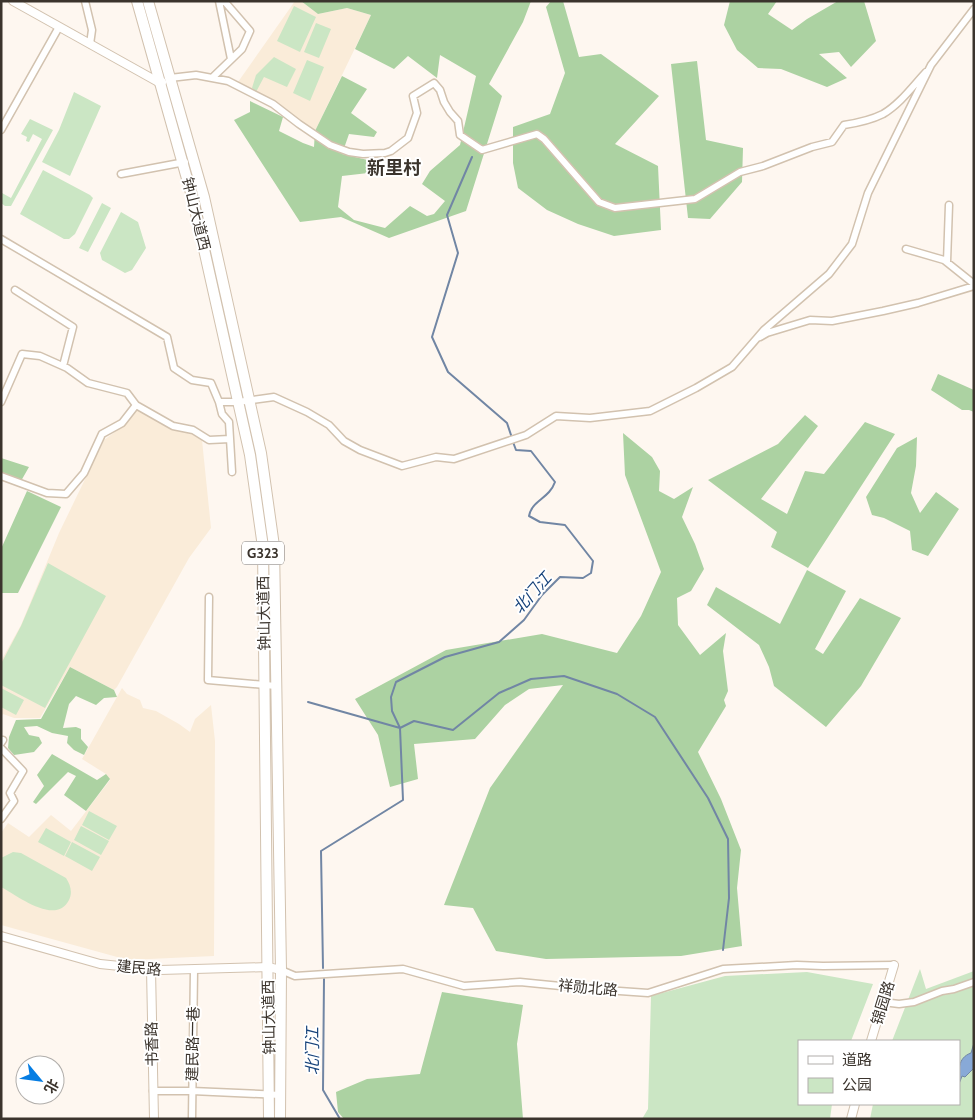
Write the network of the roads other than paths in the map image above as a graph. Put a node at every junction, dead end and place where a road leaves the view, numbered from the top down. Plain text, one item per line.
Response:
1 (13, 1) edge
2 (85, 1) edge
3 (137, 1) edge
4 (148, 1) edge
5 (220, 1) edge
6 (974, 9) edge
7 (59, 27) junction
8 (90, 44) junction
9 (231, 60) junction
10 (931, 65) junction
11 (213, 77) junction
12 (170, 78) junction
13 (160, 83) junction
14 (1, 130) edge
15 (194, 160) junction
16 (183, 162) junction
17 (121, 174) dead end
18 (949, 205) dead end
19 (1, 239) edge
20 (906, 249) dead end
21 (947, 262) junction
22 (974, 285) edge
23 (15, 290) dead end
24 (755, 340) junction
25 (63, 366) junction
26 (249, 400) junction
27 (1, 402) edge
28 (219, 402) junction
29 (238, 402) junction
30 (136, 405) junction
31 (230, 439) junction
32 (232, 472) dead end
33 (1, 476) edge
34 (209, 597) dead end
35 (265, 685) junction
36 (276, 686) junction
37 (1, 748) edge
38 (1, 819) edge
39 (1, 936) edge
40 (894, 965) joint
41 (268, 967) junction
42 (151, 970) junction
43 (194, 970) junction
44 (281, 970) junction
45 (974, 982) edge
46 (883, 1002) junction
47 (871, 1040) edge
48 (153, 1091) junction
49 (192, 1091) junction
50 (270, 1094) junction
51 (281, 1095) junction
52 (855, 1105) edge
53 (154, 1119) edge
54 (192, 1119) edge
55 (269, 1119) edge
56 (280, 1119) edge
57 (851, 1119) edge

1 - 7 street
2 - 8 street
3 - 13 highway, 钟山大道西 / G323
4 - 12 highway, 钟山大道西 / G323
5 - 9 street
5 - 9 street
6 - 10 street
7 - 8 street
7 - 14 street
8 - 13 street
9 - 11 street
10 - 11 street
10 - 24 street
11 - 12 street
12 - 13 street
12 - 15 highway, 钟山大道西 / G323
13 - 16 highway, 钟山大道西 / G323
15 - 16 street
15 - 26 highway, 钟山大道西 / G323
16 - 17 street
16 - 29 highway, 钟山大道西 / G323
18 - 21 street
19 - 28 street
20 - 21 street
21 - 22 street
22 - 24 street
23 - 25 street
24 - 26 street
25 - 27 street
25 - 30 street
26 - 29 street
26 - 36 highway, 钟山大道西 / G323
28 - 29 street
28 - 31 street
29 - 35 highway, 钟山大道西 / G323
30 - 31 street
30 - 33 street
31 - 32 street
34 - 35 street
35 - 36 street
35 - 41 highway, 钟山大道西 / G323
36 - 44 highway, 钟山大道西 / G323
37 - 38 street
39 - 42 street, 建民路
40 - 44 street, 祥勋北路
40 - 46 street, 锦园路
41 - 43 street, 建民路
41 - 44 street, 建民路
41 - 50 highway, 钟山大道西 / G323
42 - 43 street, 建民路
42 - 48 street, 书香路
43 - 49 street, 建民路一巷
44 - 51 highway, 钟山大道西 / G323
45 - 46 street
46 - 47 street, 锦园路
48 - 49 street
48 - 53 street, 书香路
49 - 50 street
49 - 54 street, 建民路一巷
50 - 51 street
50 - 55 highway, 钟山大道西 / G323
51 - 56 highway, 钟山大道西 / G323
52 - 57 street

